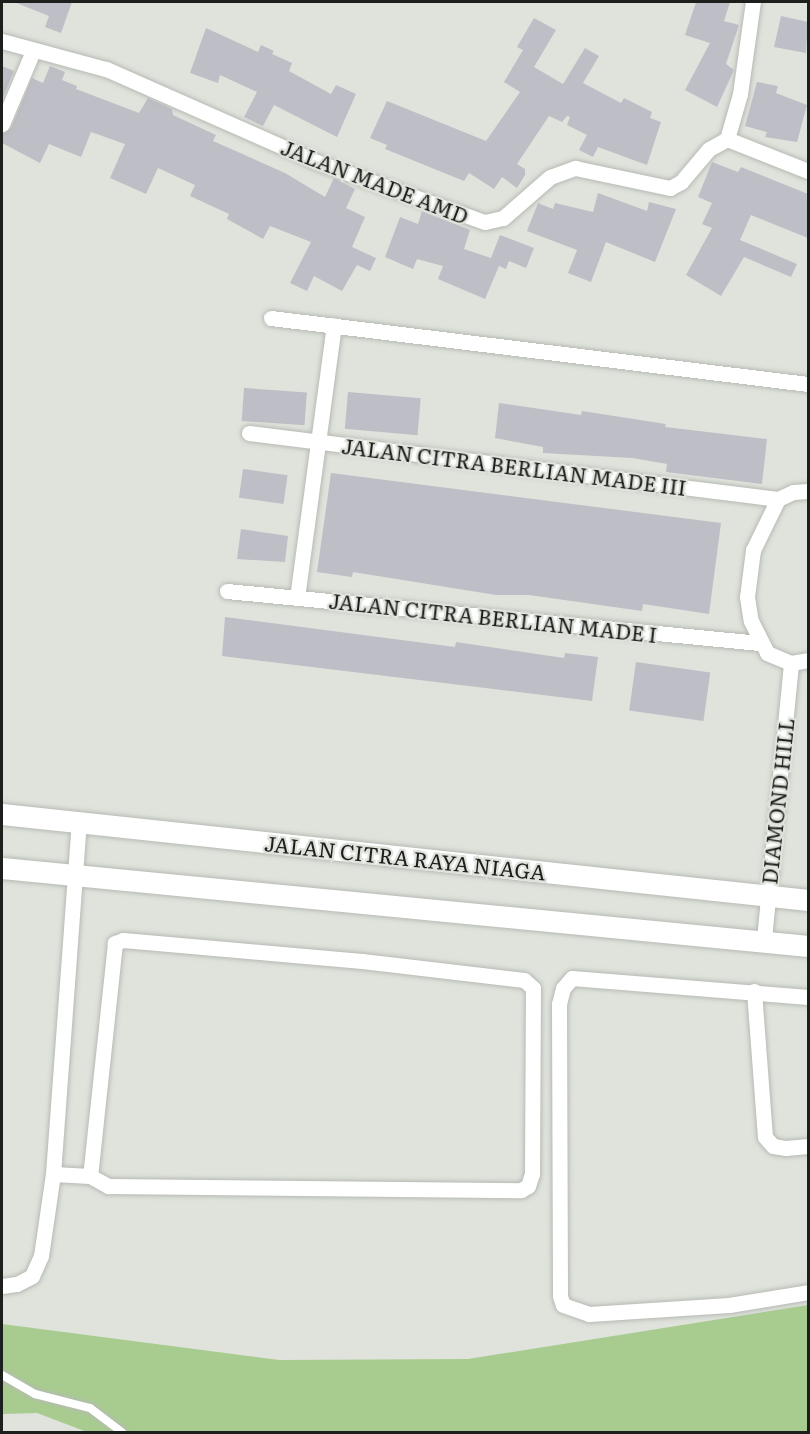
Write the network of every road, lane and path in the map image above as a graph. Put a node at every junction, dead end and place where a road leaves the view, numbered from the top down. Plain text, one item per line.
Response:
1 (753, 2) edge
2 (2, 40) edge
3 (33, 51) junction
4 (2, 124) edge
5 (727, 139) junction
6 (808, 171) edge
7 (271, 318) dead end
8 (334, 326) junction
9 (808, 384) edge
10 (249, 434) dead end
11 (321, 441) junction
12 (808, 491) edge
13 (778, 499) junction
14 (227, 591) dead end
15 (297, 598) junction
16 (759, 643) junction
17 (808, 660) edge
18 (791, 663) junction
19 (2, 814) edge
20 (79, 823) junction
21 (2, 868) edge
22 (74, 874) junction
23 (768, 894) junction
24 (808, 900) edge
25 (764, 939) junction
26 (808, 946) edge
27 (754, 991) junction
28 (808, 997) edge
29 (808, 1146) edge
30 (53, 1174) junction
31 (90, 1176) junction
32 (2, 1286) edge
33 (808, 1292) edge
34 (2, 1375) edge
35 (122, 1432) edge

1 - 5 street
2 - 3 street, JALAN MADE AMD
3 - 4 street
3 - 5 street, JALAN MADE AMD
5 - 6 street
7 - 8 street
8 - 9 street
8 - 11 street
10 - 11 street, JALAN CITRA BERLIAN MADE III
11 - 13 street, JALAN CITRA BERLIAN MADE III
11 - 15 street
12 - 13 street
13 - 16 street
14 - 15 street, JALAN CITRA BERLIAN MADE I
15 - 16 street, JALAN CITRA BERLIAN MADE I
16 - 18 street
17 - 18 street
18 - 23 street, DIAMOND HILL
19 - 20 street, JALAN CITRA RAYA NIAGA
20 - 22 street
20 - 23 street, JALAN CITRA RAYA NIAGA
21 - 22 street
22 - 25 street
22 - 30 street
23 - 24 street, JALAN CITRA RAYA NIAGA
23 - 25 street, DIAMOND HILL
25 - 26 street
27 - 28 street
27 - 29 street
27 - 33 street
30 - 31 street
30 - 32 street
31 - 31 street
34 - 35 lane

